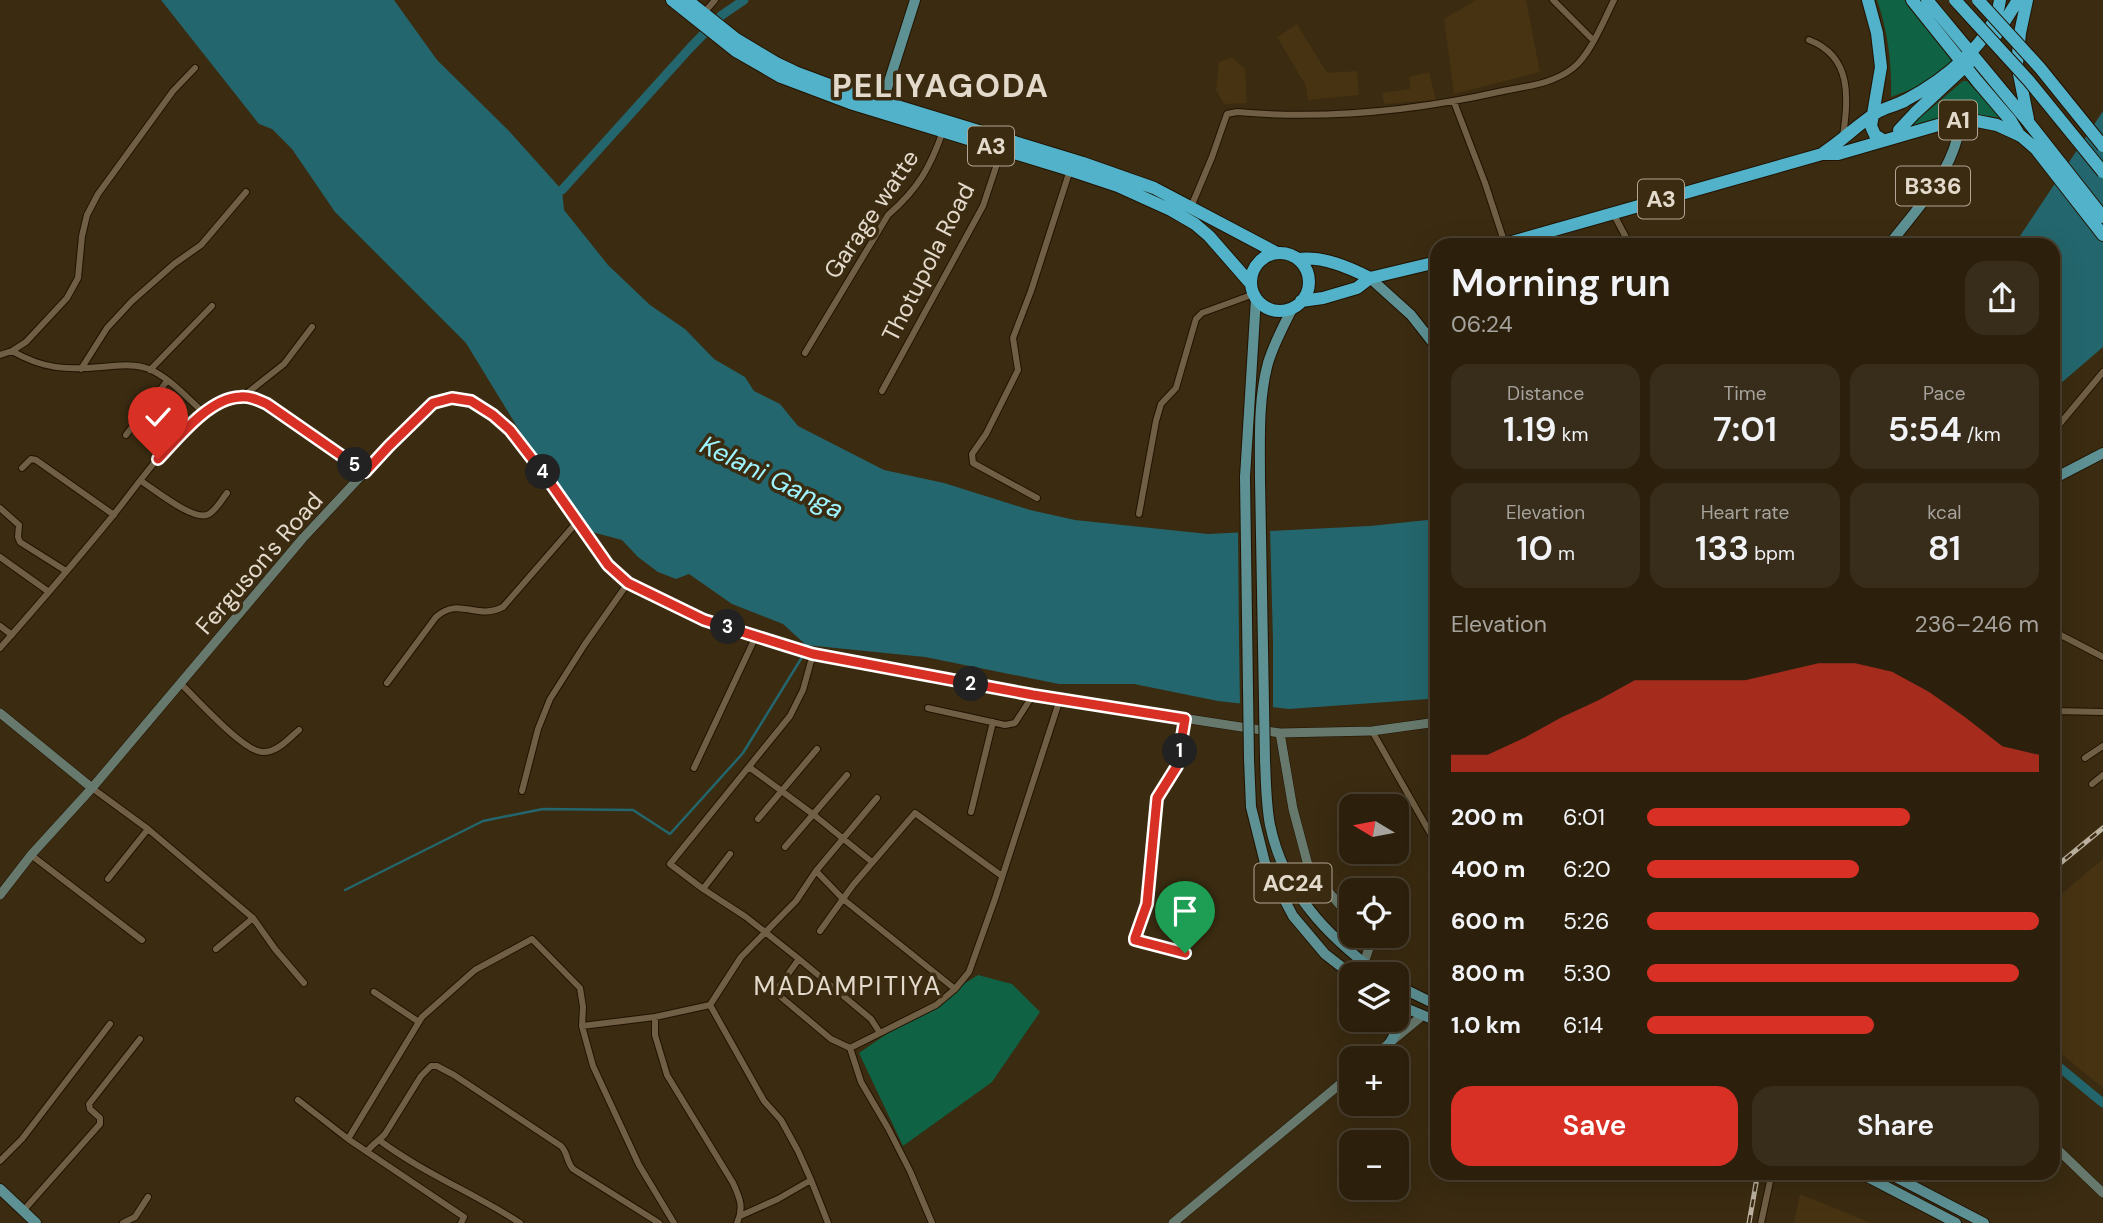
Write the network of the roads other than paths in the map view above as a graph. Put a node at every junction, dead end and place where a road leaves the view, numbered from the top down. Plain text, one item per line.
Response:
1 (672, 0) edge
2 (687, 0) edge
3 (715, 0) edge
4 (915, 0) edge
5 (1553, 0) edge
6 (1614, 0) edge
7 (1868, 0) edge
8 (1912, 0) edge
9 (1927, 0) edge
10 (1955, 0) edge
11 (1978, 0) edge
12 (2000, 0) edge
13 (2018, 0) edge
14 (2027, 0) edge
15 (703, 18) junction
16 (1593, 40) junction
17 (1809, 40) dead end
18 (195, 68) dead end
19 (1454, 102) junction
20 (881, 107) junction
21 (1888, 108) junction
22 (1871, 116) junction
23 (1962, 120) junction
24 (2029, 123) junction
25 (943, 131) junction
26 (1892, 136) junction
27 (2021, 136) junction
28 (1842, 140) junction
29 (2103, 146) edge
30 (1002, 149) junction
31 (1822, 154) junction
32 (2050, 158) junction
33 (1070, 170) junction
34 (2103, 172) edge
35 (246, 192) dead end
36 (1191, 209) junction
37 (1613, 213) junction
38 (2103, 217) edge
39 (2103, 235) edge
40 (1501, 238) edge
41 (1527, 238) edge
42 (1626, 238) edge
43 (1894, 238) edge
44 (1276, 253) junction
45 (1298, 259) junction
46 (1430, 264) edge
47 (1370, 278) junction
48 (1254, 292) junction
49 (1297, 304) junction
50 (212, 306) dead end
51 (312, 327) dead end
52 (1430, 339) edge
53 (12, 351) junction
54 (805, 353) dead end
55 (0, 355) edge
56 (82, 369) junction
57 (150, 370) junction
58 (2103, 372) edge
59 (167, 381) junction
60 (882, 391) dead end
61 (242, 397) junction
62 (204, 413) junction
63 (2060, 424) edge
64 (127, 435) dead end
65 (2103, 453) edge
66 (22, 468) dead end
67 (365, 472) junction
68 (2060, 475) edge
69 (141, 481) junction
70 (227, 493) dead end
71 (1037, 498) dead end
72 (0, 508) edge
73 (1139, 514) dead end
74 (114, 515) junction
75 (577, 522) junction
76 (0, 557) edge
77 (66, 572) junction
78 (628, 583) junction
79 (49, 592) junction
80 (0, 626) edge
81 (12, 635) junction
82 (2060, 635) edge
83 (756, 636) junction
84 (0, 648) edge
85 (813, 654) junction
86 (2103, 657) edge
87 (387, 683) dead end
88 (181, 684) junction
89 (1033, 695) junction
90 (1060, 699) junction
91 (928, 708) dead end
92 (2060, 711) edge
93 (2103, 712) edge
94 (0, 713) edge
95 (1185, 719) junction
96 (993, 722) junction
97 (1430, 723) edge
98 (299, 730) dead end
99 (1372, 731) junction
100 (1280, 733) junction
101 (2103, 746) edge
102 (817, 749) dead end
103 (2085, 758) dead end
104 (749, 767) junction
105 (694, 768) dead end
106 (848, 775) dead end
107 (2103, 775) edge
108 (2092, 784) dead end
109 (92, 789) junction
110 (522, 791) dead end
111 (781, 791) junction
112 (877, 798) dead end
113 (971, 812) dead end
114 (814, 815) junction
115 (758, 818) dead end
116 (148, 829) junction
117 (1430, 833) edge
118 (843, 839) junction
119 (785, 848) dead end
120 (730, 853) dead end
121 (31, 855) junction
122 (872, 862) junction
123 (816, 871) junction
124 (1002, 876) junction
125 (107, 879) dead end
126 (703, 889) junction
127 (0, 895) edge
128 (843, 899) junction
129 (1339, 904) edge
130 (253, 918) junction
131 (820, 931) dead end
132 (766, 933) junction
133 (142, 940) dead end
134 (216, 949) dead end
135 (1185, 953) dead end
136 (799, 959) junction
137 (1363, 962) edge
138 (1339, 965) edge
139 (304, 983) dead end
140 (955, 989) junction
141 (1409, 991) edge
142 (374, 992) dead end
143 (1430, 1002) edge
144 (710, 1005) junction
145 (1430, 1010) edge
146 (1409, 1011) edge
147 (1422, 1016) junction
148 (655, 1017) junction
149 (1430, 1019) edge
150 (419, 1022) junction
151 (110, 1024) dead end
152 (582, 1026) junction
153 (1395, 1032) edge
154 (880, 1033) junction
155 (140, 1038) dead end
156 (1389, 1044) junction
157 (1386, 1046) edge
158 (850, 1048) junction
159 (1339, 1084) edge
160 (298, 1100) dead end
161 (348, 1139) junction
162 (379, 1140) junction
163 (367, 1152) junction
164 (2060, 1152) edge
165 (0, 1161) edge
166 (811, 1180) junction
167 (1770, 1180) edge
168 (1873, 1180) edge
169 (1901, 1180) edge
170 (0, 1189) edge
171 (2103, 1193) edge
172 (148, 1197) dead end
173 (23, 1211) junction
174 (738, 1219) edge
175 (36, 1223) edge
176 (123, 1223) edge
177 (461, 1223) edge
178 (520, 1223) edge
179 (659, 1223) edge
180 (674, 1223) edge
181 (828, 1223) edge
182 (932, 1223) edge
183 (1172, 1223) edge
184 (1761, 1223) edge
185 (1956, 1223) edge
186 (1982, 1223) edge

1 - 15 highway, A3
2 - 15 highway, A3
3 - 15 street
4 - 20 main road
5 - 16 street
6 - 16 street
7 - 22 highway
8 - 27 highway
9 - 24 highway
10 - 34 highway, bridge
11 - 29 highway, bridge
12 - 21 highway, A1
13 - 26 highway
14 - 24 highway, A1
15 - 20 highway, A3
16 - 19 street
17 - 28 street
18 - 53 street
19 - 36 street
19 - 40 street
20 - 25 highway, A3
20 - 36 highway, A3
21 - 22 highway
21 - 26 highway
22 - 26 highway
22 - 28 highway, A3
23 - 26 highway, A1
23 - 27 highway, A1
23 - 43 main road, B336
24 - 32 highway, A1
25 - 30 highway, A3
25 - 54 street, Garage watte
26 - 31 highway, A3
27 - 32 highway, A1
28 - 31 highway, A3
30 - 33 highway, A3
30 - 60 street, Thotupola Road
31 - 37 highway, A3
32 - 38 highway, A1
32 - 39 highway, A1
33 - 48 highway, A3
33 - 71 street
35 - 56 street
36 - 44 highway, A3
37 - 41 highway, A3
37 - 42 street
44 - 45 highway
44 - 48 highway
45 - 47 highway
45 - 49 highway
46 - 47 highway
47 - 49 highway
47 - 52 main road
48 - 49 highway
48 - 73 street
48 - 138 main road, AC24, bridge
49 - 137 main road, AC24, bridge
50 - 57 street
51 - 61 street
53 - 55 street
53 - 56 street
56 - 57 street
57 - 59 street
58 - 63 street
59 - 62 street
59 - 64 street
61 - 62 street
61 - 67 street
62 - 69 street
65 - 68 main road
66 - 74 street
67 - 75 street, Ferguson's Road
67 - 88 street, Ferguson's Road
69 - 70 street
69 - 74 street
72 - 77 street
74 - 77 street
75 - 78 street, Ferguson's Road
75 - 87 street
76 - 79 street
77 - 79 street
78 - 83 street, Ferguson's Road
78 - 110 street
79 - 81 street
80 - 81 street
81 - 84 street
82 - 86 street
83 - 85 street, Ferguson's Road
83 - 105 street
85 - 89 street, Ferguson's Road
85 - 104 street
88 - 98 street
88 - 109 street, Ferguson's Road
89 - 90 street, Ferguson's Road
89 - 96 street
90 - 95 street, Ferguson's Road
90 - 124 street
91 - 96 street
92 - 93 street
94 - 109 street
95 - 100 street, Ferguson's Road
95 - 135 street
96 - 113 street
97 - 99 street, Ferguson's Road
99 - 100 street, Ferguson's Road
99 - 117 street
100 - 129 street
101 - 103 street
102 - 111 street
104 - 111 street
104 - 126 street
106 - 114 street
107 - 108 street
109 - 116 street
109 - 121 street, Ferguson's Road
111 - 114 street
111 - 115 street
112 - 118 street
114 - 118 street
114 - 119 street
116 - 125 street
116 - 130 street
118 - 122 street
118 - 123 street
120 - 126 street
121 - 127 street, Ferguson's Road
121 - 133 street
122 - 124 street
122 - 128 street
123 - 128 street
123 - 132 street
124 - 140 street
126 - 132 street
128 - 131 street
128 - 140 street
130 - 134 street
130 - 139 street
132 - 136 street
132 - 144 street
136 - 154 street
136 - 158 street
140 - 154 street
141 - 143 main road
142 - 150 street
144 - 148 street
144 - 166 street
145 - 147 main road
146 - 147 main road
147 - 149 main road
147 - 156 street
148 - 152 street
148 - 174 street
150 - 152 street
150 - 161 street
151 - 165 street
152 - 180 street
153 - 156 main road
154 - 158 street
155 - 173 street
156 - 157 street
158 - 182 street
159 - 183 street
160 - 161 street
161 - 163 street
162 - 163 street
162 - 178 street
162 - 179 street
163 - 177 street
164 - 171 street
166 - 174 street
166 - 181 street
167 - 184 street
168 - 185 main road
169 - 186 main road
170 - 173 main road
172 - 176 street
173 - 175 main road

